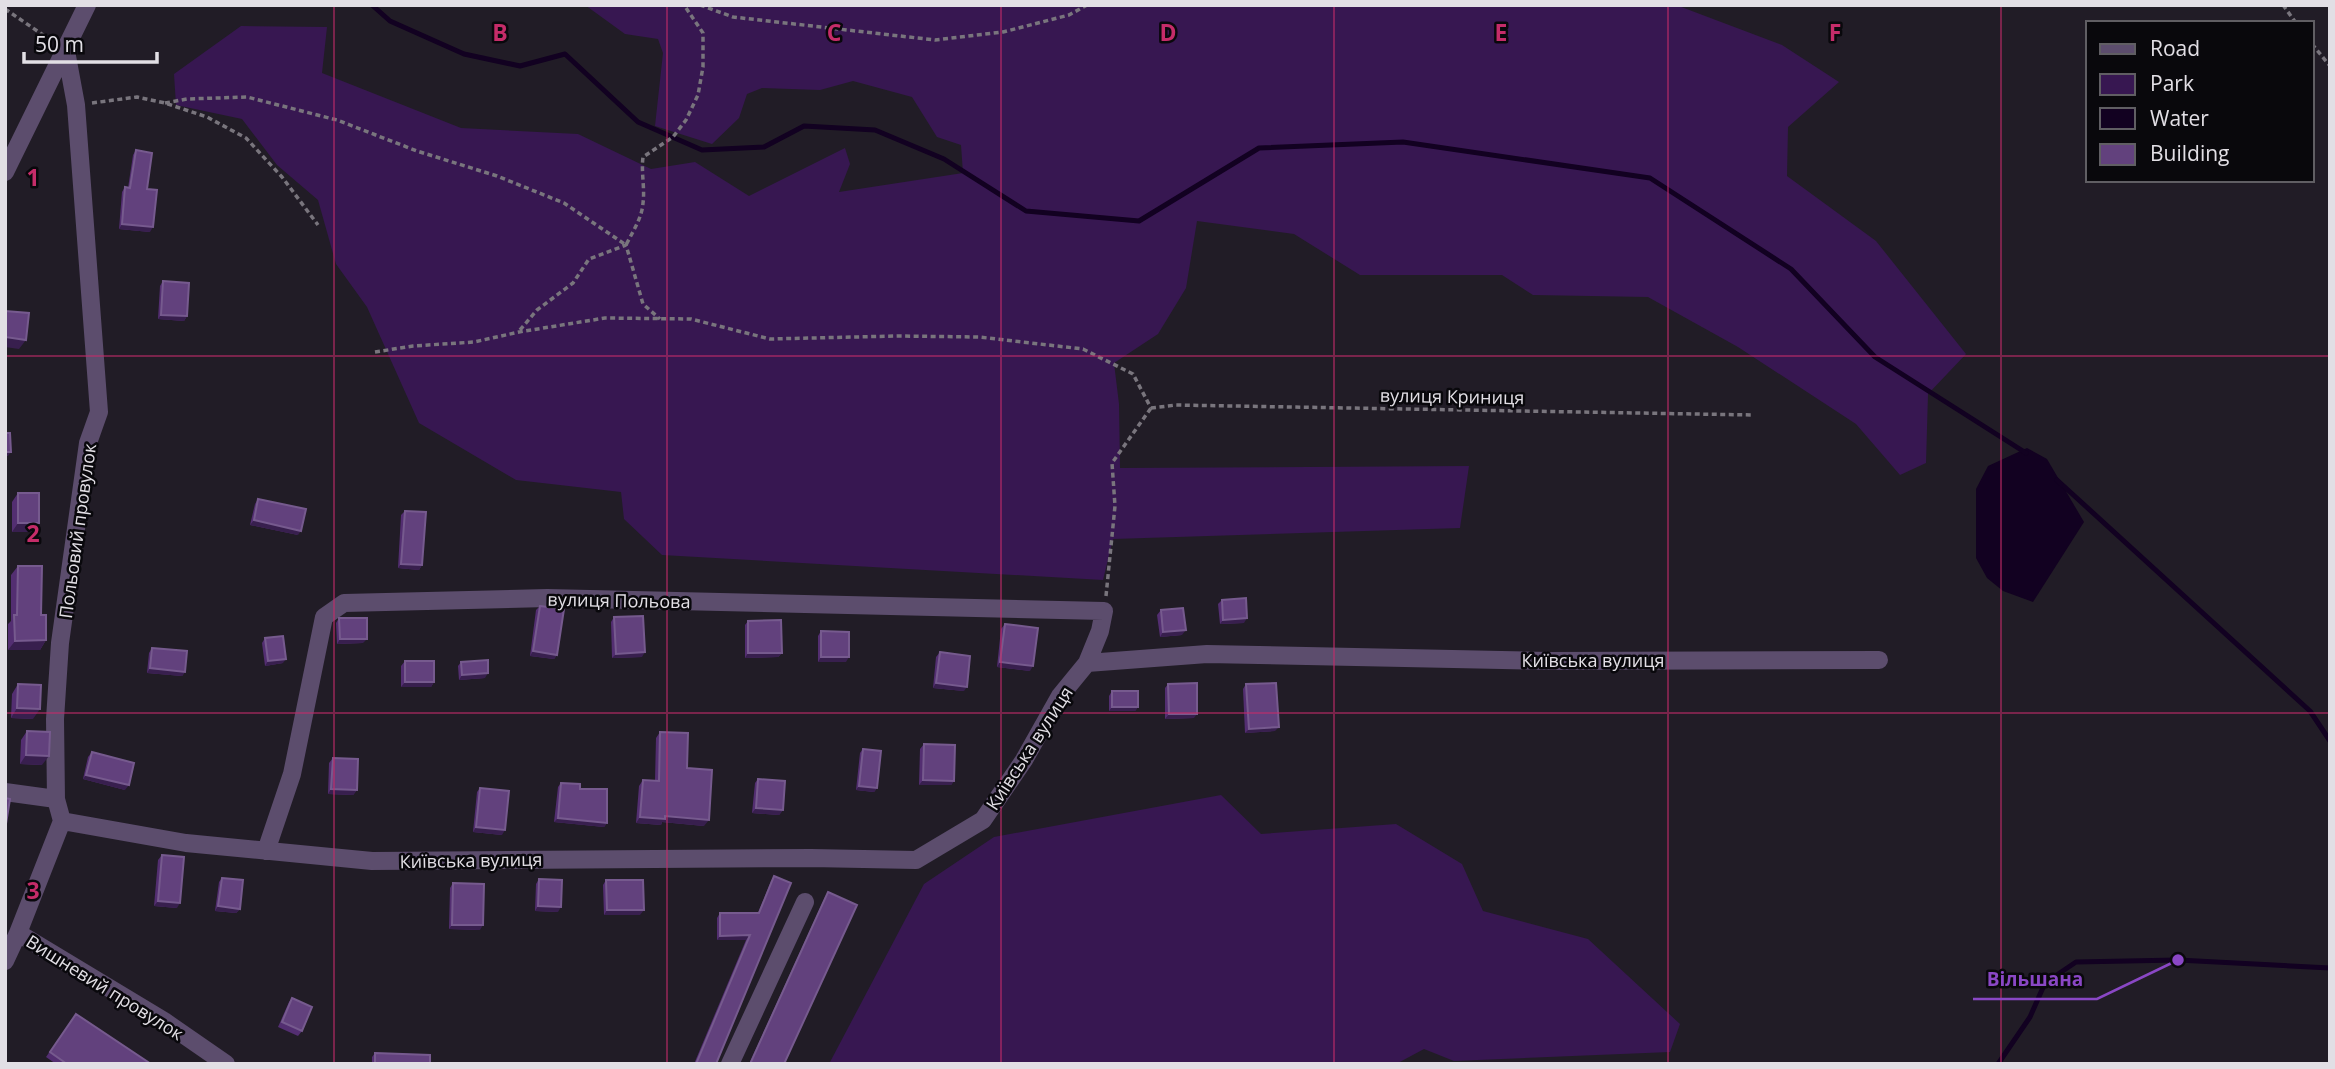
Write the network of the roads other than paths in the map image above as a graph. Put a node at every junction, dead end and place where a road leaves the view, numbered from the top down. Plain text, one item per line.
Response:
1 (88, 5) edge
2 (66, 51) junction
3 (5, 172) edge
4 (1879, 660) dead end
5 (1087, 663) junction
6 (5, 792) edge
7 (56, 799) junction
8 (62, 821) junction
9 (266, 851) junction
10 (805, 902) dead end
11 (19, 933) junction
12 (5, 961) edge
13 (226, 1064) edge
14 (730, 1064) edge

1 - 2 street
2 - 3 street
2 - 7 street, Польовий провулок
4 - 5 street, Київська вулиця
5 - 9 street, Київська вулиця
5 - 9 street, вулиця Польова
6 - 7 street
7 - 8 street, Польовий провулок
8 - 9 street, Київська вулиця
8 - 11 street
10 - 14 street
11 - 12 street
11 - 13 street, Вишневий провулок

